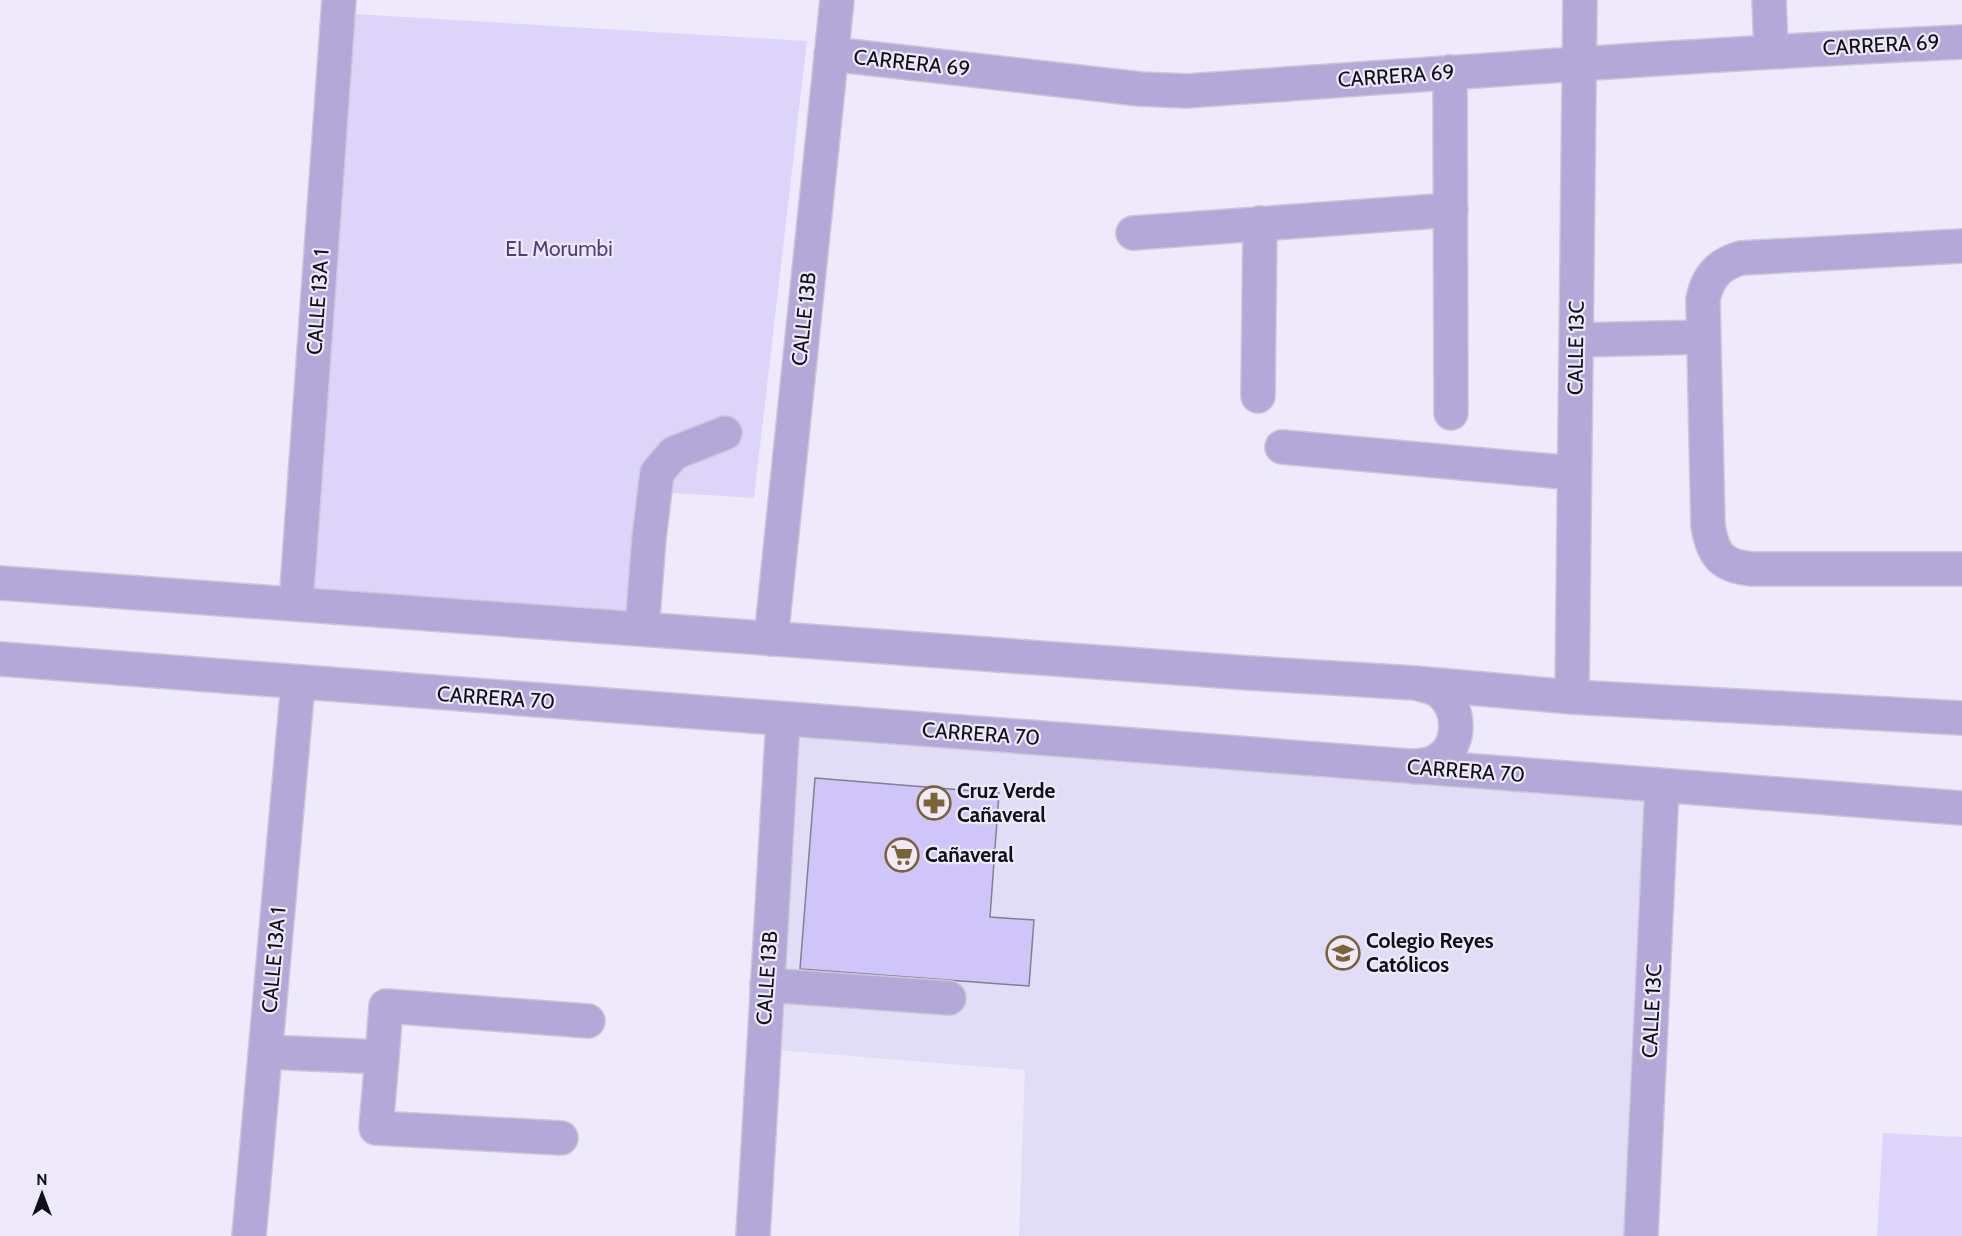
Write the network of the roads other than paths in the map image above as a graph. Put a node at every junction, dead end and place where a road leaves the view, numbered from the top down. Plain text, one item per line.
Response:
1 (339, 0) edge
2 (837, 0) edge
3 (1580, 0) edge
4 (1769, 0) edge
5 (1962, 42) edge
6 (1771, 50) junction
7 (831, 54) junction
8 (1579, 63) junction
9 (1450, 72) junction
10 (1451, 210) junction
11 (1260, 223) junction
12 (1133, 232) dead end
13 (1962, 246) edge
14 (1704, 337) junction
15 (1576, 340) junction
16 (1258, 396) dead end
17 (1451, 413) dead end
18 (725, 433) dead end
19 (1281, 447) dead end
20 (1574, 473) junction
21 (1962, 568) edge
22 (0, 583) edge
23 (296, 604) junction
24 (642, 629) junction
25 (771, 639) junction
26 (0, 659) edge
27 (298, 683) junction
28 (1414, 683) junction
29 (1572, 697) junction
30 (1962, 718) edge
31 (783, 720) junction
32 (1412, 767) junction
33 (1662, 786) junction
34 (1962, 808) edge
35 (767, 985) junction
36 (949, 998) dead end
37 (588, 1021) dead end
38 (266, 1052) junction
39 (382, 1057) junction
40 (561, 1138) dead end
41 (249, 1236) edge
42 (753, 1236) edge
43 (1641, 1236) edge

1 - 23 street, CALLE 13A 1
2 - 7 street, CALLE 13B
3 - 8 street, CALLE 13C
4 - 6 street
5 - 6 street, CARRERA 69
6 - 8 street, CARRERA 69
7 - 9 street, CARRERA 69
7 - 25 street, CALLE 13B
8 - 9 street, CARRERA 69
8 - 15 street, CALLE 13C
9 - 10 street
10 - 11 street
10 - 17 street
11 - 12 street
11 - 16 street
13 - 14 street
14 - 15 street
14 - 21 street
15 - 20 street, CALLE 13C
18 - 24 street
19 - 20 street
20 - 29 street, CALLE 13C
22 - 23 street
23 - 24 street
24 - 25 street
25 - 28 street
26 - 27 street, CARRERA 70
27 - 31 street, CARRERA 70
27 - 38 street, CALLE 13A 1
28 - 29 street
28 - 32 street
29 - 30 street
31 - 32 street, CARRERA 70
31 - 35 street, CALLE 13B
32 - 33 street, CARRERA 70
33 - 34 street, CARRERA 70
33 - 43 street, CALLE 13C
35 - 36 street
35 - 42 street, CALLE 13B
37 - 39 street
38 - 39 street
38 - 41 street, CALLE 13A 1
39 - 40 street

